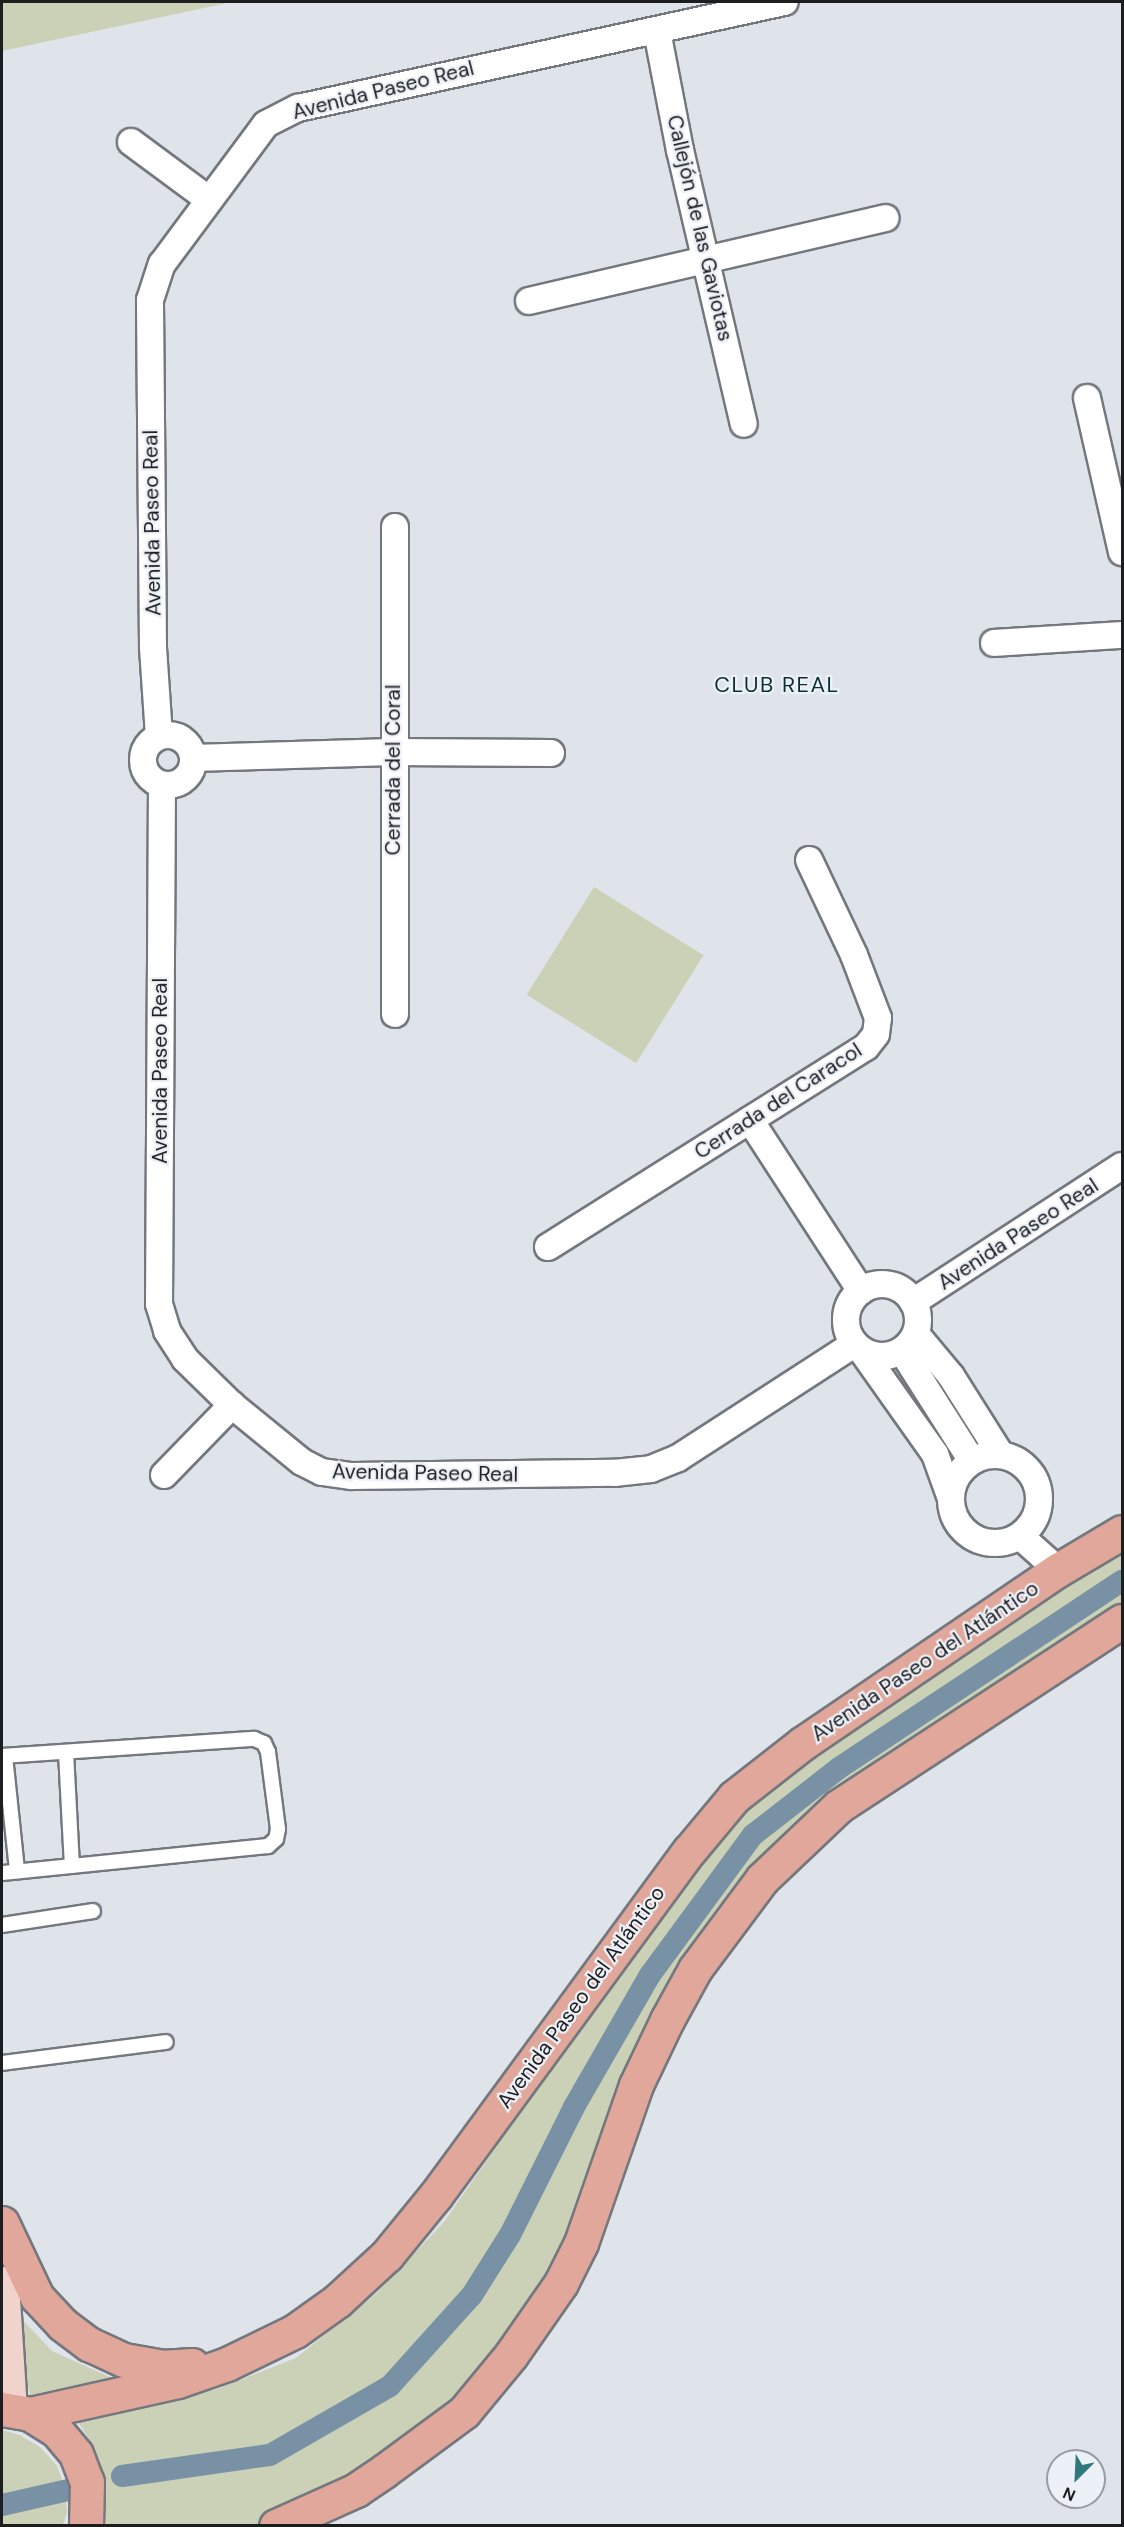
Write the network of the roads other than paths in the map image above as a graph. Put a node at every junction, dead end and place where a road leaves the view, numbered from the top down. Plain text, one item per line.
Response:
1 (784, 2) edge
2 (657, 31) junction
3 (131, 142) dead end
4 (208, 199) junction
5 (885, 218) dead end
6 (708, 258) junction
7 (529, 301) dead end
8 (1087, 398) dead end
9 (744, 424) dead end
10 (395, 526) dead end
11 (1122, 552) edge
12 (1122, 634) edge
13 (994, 643) dead end
14 (159, 736) junction
15 (392, 752) junction
16 (551, 753) dead end
17 (193, 758) junction
18 (162, 785) junction
19 (809, 860) dead end
20 (395, 1014) dead end
21 (750, 1120) junction
22 (1122, 1166) edge
23 (548, 1247) dead end
24 (861, 1291) junction
25 (913, 1302) junction
26 (909, 1342) junction
27 (858, 1347) junction
28 (232, 1405) junction
29 (1001, 1455) junction
30 (972, 1461) junction
31 (164, 1475) dead end
32 (950, 1496) junction
33 (1122, 1532) edge
34 (1020, 1536) junction
35 (1058, 1570) junction
36 (1122, 1621) edge
37 (66, 1752) junction
38 (3, 1756) edge
39 (72, 1866) junction
40 (17, 1871) junction
41 (2, 1873) edge
42 (93, 1911) dead end
43 (2, 1925) edge
44 (166, 2042) dead end
45 (2, 2063) edge
46 (2, 2223) edge
47 (2, 2283) edge
48 (227, 2364) junction
49 (14, 2411) edge
50 (86, 2526) edge
51 (276, 2526) edge

1 - 2 street, Avenida Paseo Real
2 - 4 street, Avenida Paseo Real
2 - 6 street, Callejón de las Gaviotas
3 - 4 street
4 - 14 street, Avenida Paseo Real
5 - 6 street
6 - 7 street
6 - 9 street, Callejón de las Gaviotas
8 - 11 street
10 - 15 street, Cerrada del Coral
12 - 13 street
14 - 17 street
14 - 18 street
15 - 16 street
15 - 17 street
15 - 20 street, Cerrada del Coral
17 - 18 street
18 - 28 street, Avenida Paseo Real
19 - 21 street, Cerrada del Caracol
21 - 23 street, Cerrada del Caracol
21 - 24 street
22 - 25 street, Avenida Paseo Real
24 - 25 street
24 - 27 street
25 - 26 street
26 - 27 street
26 - 29 street
26 - 30 street
27 - 28 street, Avenida Paseo Real
27 - 32 street
28 - 31 street
29 - 30 street
29 - 34 street
30 - 32 street
32 - 34 street
33 - 35 main road, Avenida Paseo del Atlántico
34 - 35 street
35 - 48 main road, Avenida Paseo del Atlántico
36 - 51 main road
37 - 38 lane
37 - 39 lane
37 - 39 lane
38 - 40 lane
39 - 40 lane
40 - 41 lane
42 - 43 lane
44 - 45 lane
46 - 48 main road
47 - 49 main road
48 - 49 main road, Avenida Paseo del Atlántico
49 - 50 main road

